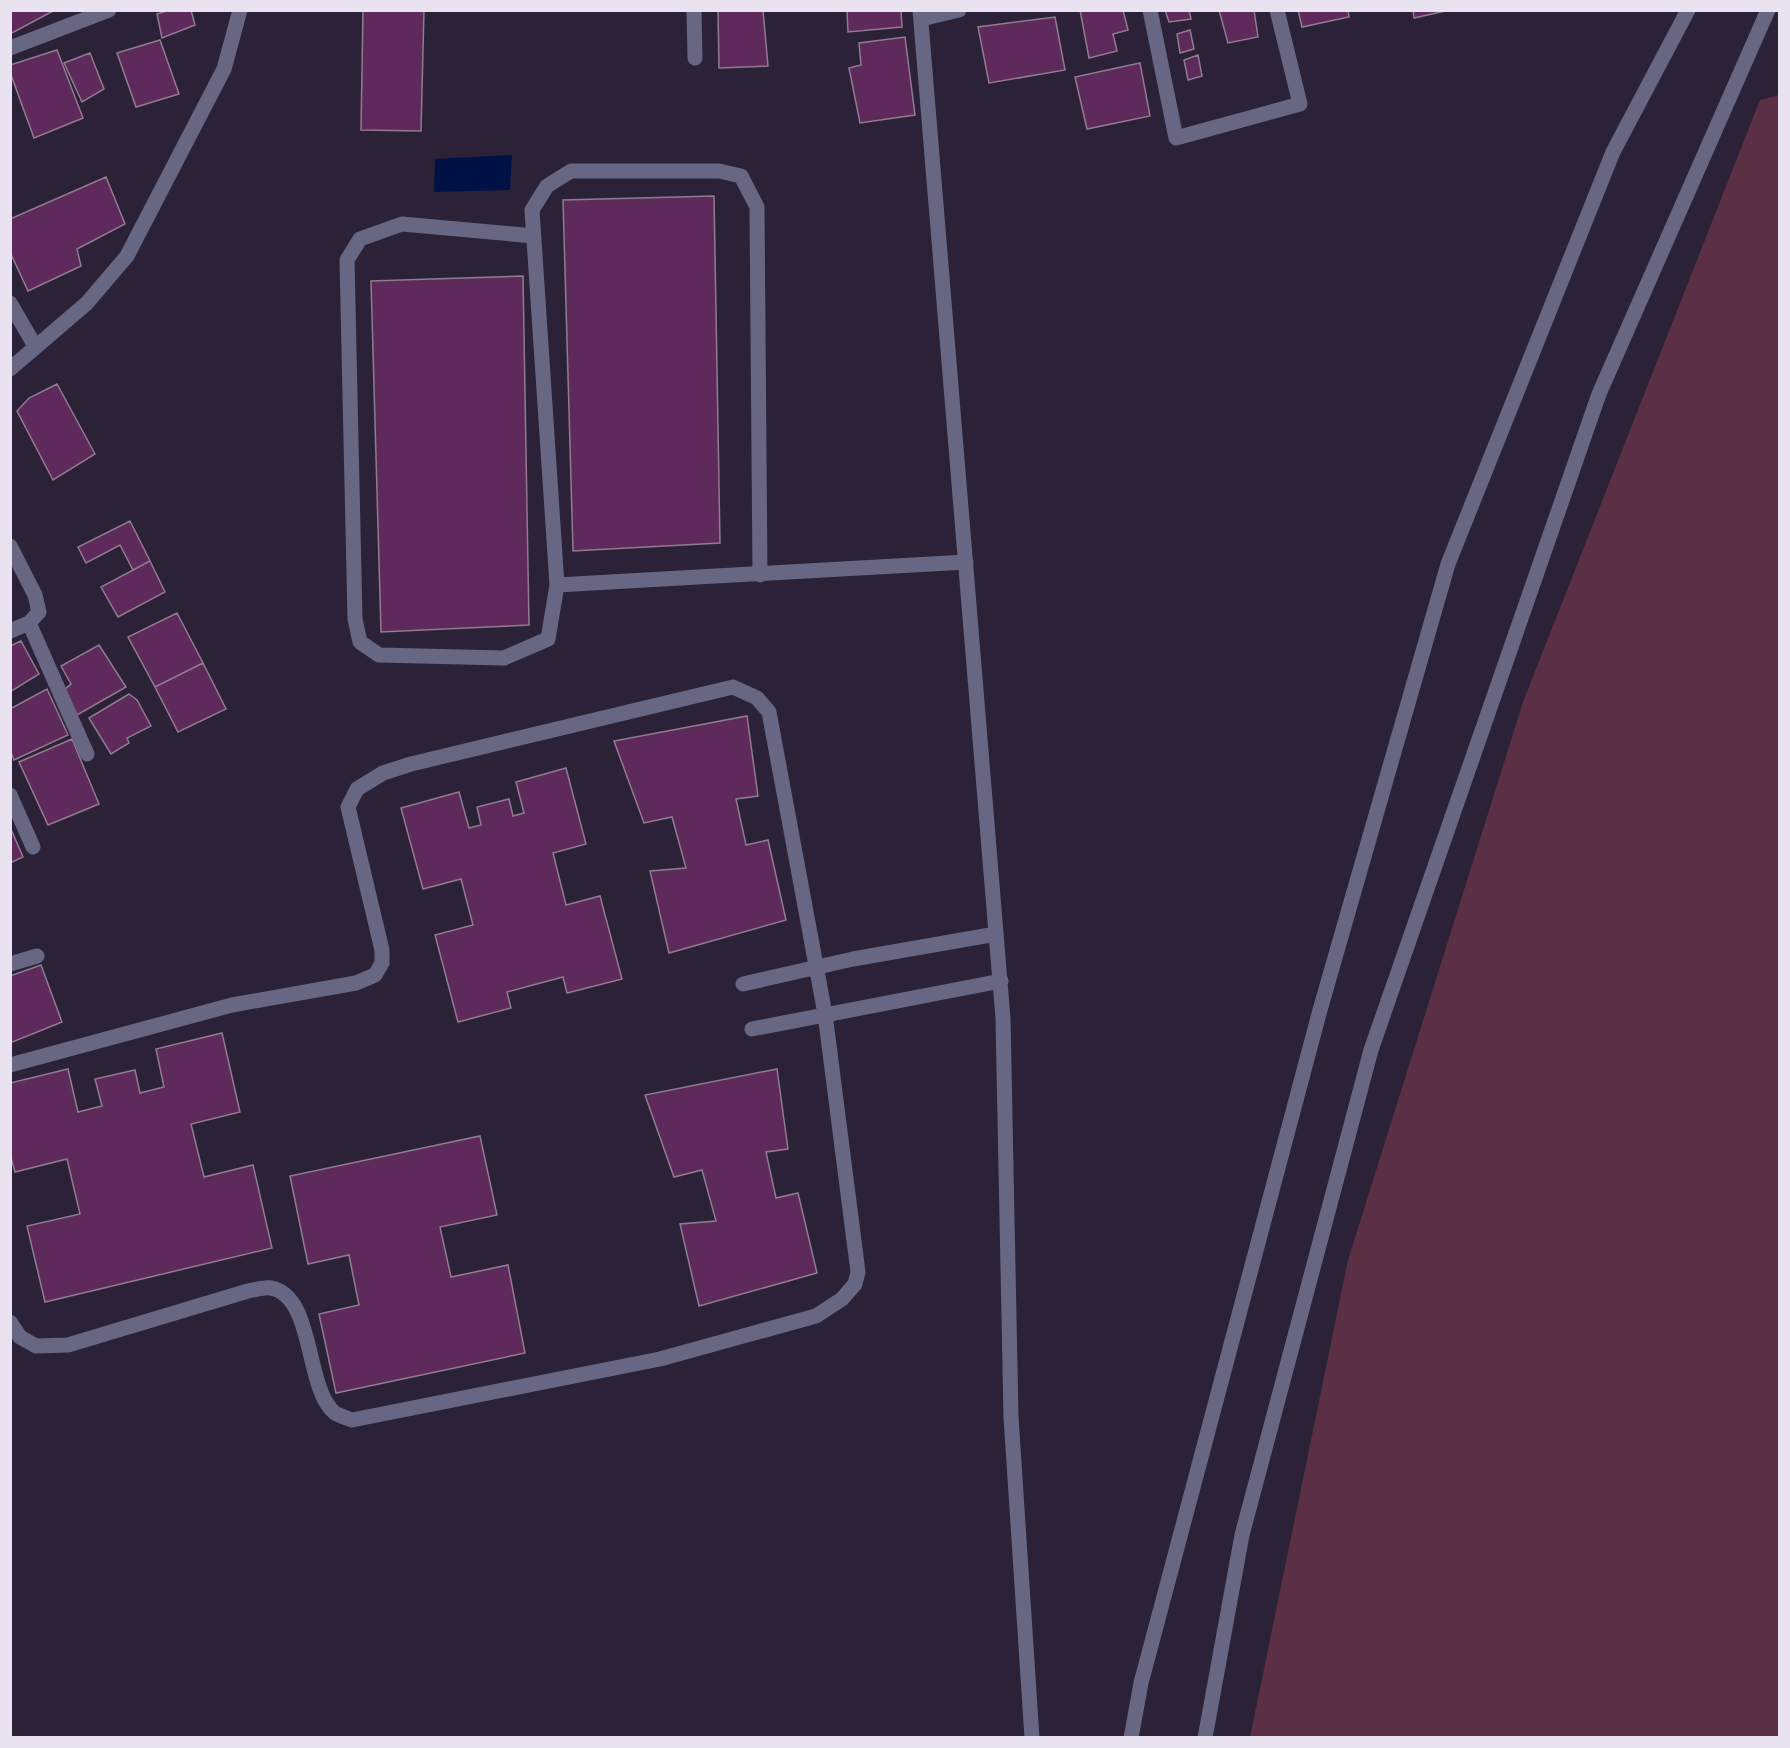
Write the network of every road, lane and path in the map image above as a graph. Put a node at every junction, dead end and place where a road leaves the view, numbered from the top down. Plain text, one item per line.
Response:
1 (109, 10) edge
2 (240, 10) edge
3 (694, 10) edge
4 (959, 10) edge
5 (1150, 10) edge
6 (1277, 10) edge
7 (1688, 10) edge
8 (1768, 10) edge
9 (921, 15) edge
10 (10, 48) edge
11 (695, 58) dead end
12 (534, 236) junction
13 (10, 303) edge
14 (35, 346) junction
15 (10, 369) edge
16 (10, 546) edge
17 (966, 562) junction
18 (760, 575) junction
19 (557, 585) junction
20 (29, 623) junction
21 (10, 631) edge
22 (87, 754) dead end
23 (10, 795) edge
24 (33, 847) dead end
25 (996, 934) junction
26 (37, 956) dead end
27 (10, 964) edge
28 (814, 968) junction
29 (1001, 981) junction
30 (743, 984) dead end
31 (825, 1014) junction
32 (752, 1029) dead end
33 (10, 1065) edge
34 (10, 1322) edge
35 (1032, 1737) edge
36 (1131, 1737) edge
37 (1205, 1737) edge

1 - 10 street
2 - 14 street
3 - 11 street
4 - 9 street
5 - 6 street
7 - 36 street
8 - 37 street
9 - 17 street
12 - 18 street
12 - 19 street
12 - 19 street
13 - 14 street
14 - 15 street
16 - 20 street
17 - 18 street
17 - 25 street
18 - 19 street
20 - 21 street
20 - 22 street
23 - 24 street
25 - 28 street
25 - 29 street
26 - 27 street
28 - 30 street
28 - 31 street
28 - 33 street
29 - 31 street
29 - 35 street
31 - 32 street
31 - 34 street

